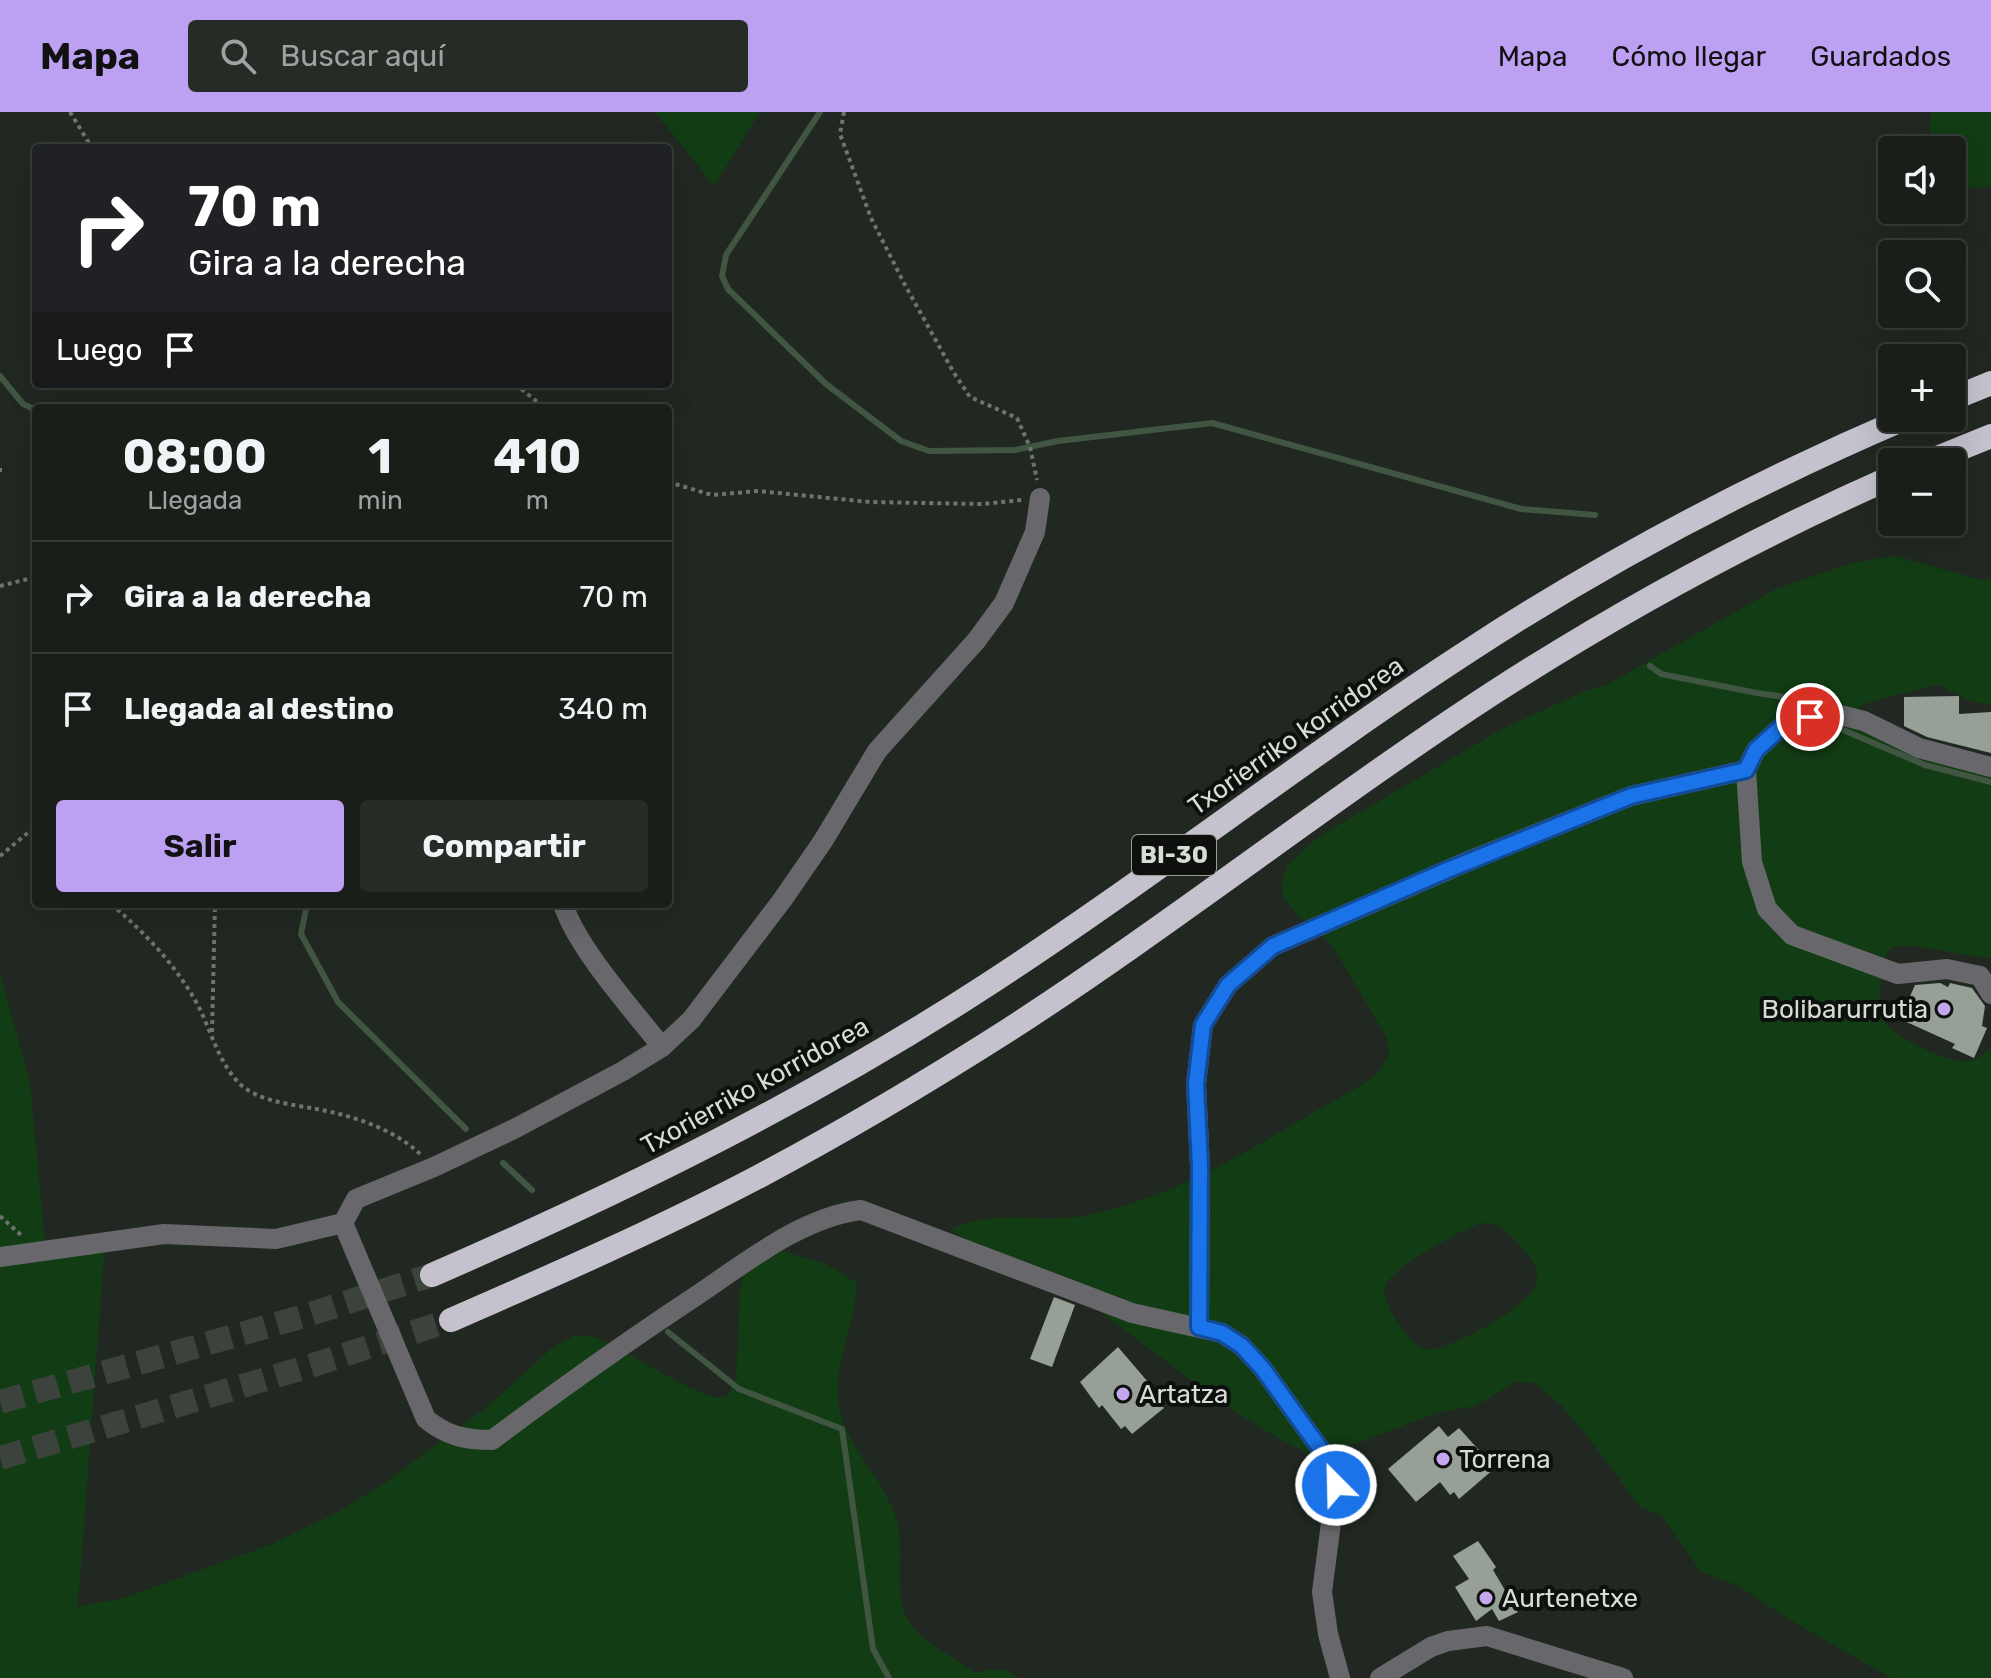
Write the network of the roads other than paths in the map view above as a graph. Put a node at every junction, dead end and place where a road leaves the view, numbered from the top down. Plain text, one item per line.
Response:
1 (1991, 383) edge
2 (1966, 393) edge
3 (1878, 431) edge
4 (1991, 436) edge
5 (1961, 448) edge
6 (1878, 484) edge
7 (1040, 498) road end
8 (1991, 767) edge
9 (1746, 770) junction
10 (564, 908) edge
11 (1991, 994) edge
12 (662, 1047) junction
13 (343, 1223) junction
14 (0, 1257) edge
15 (432, 1275) tunnel mouth
16 (451, 1320) tunnel mouth
17 (1199, 1327) junction
18 (1340, 1678) edge
19 (1380, 1678) edge
20 (1623, 1678) edge

1 - 2 highway
3 - 15 highway, Txorierriko korridorea / BI-30
4 - 5 highway
6 - 16 highway, BI-30
7 - 12 street
8 - 9 street
9 - 11 street
9 - 17 street
10 - 12 street
12 - 13 street
13 - 14 street
13 - 17 street
17 - 18 street
19 - 20 street

